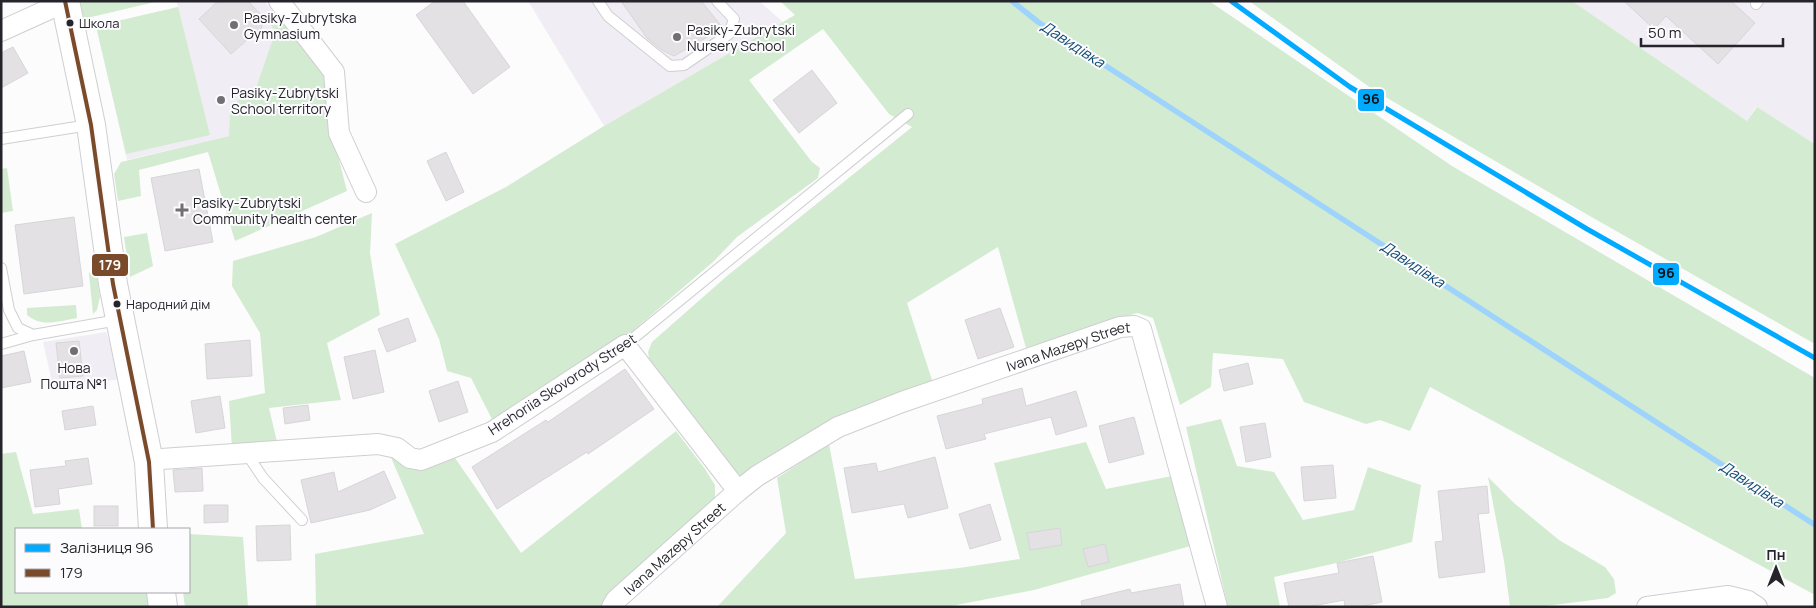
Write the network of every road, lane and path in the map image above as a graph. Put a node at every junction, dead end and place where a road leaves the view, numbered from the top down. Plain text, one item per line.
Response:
1 (65, 1) edge
2 (279, 1) edge
3 (598, 1) edge
4 (717, 1) edge
5 (1, 31) edge
6 (908, 114) dead end
7 (91, 125) junction
8 (1, 139) edge
9 (366, 192) dead end
10 (1, 268) edge
11 (122, 319) junction
12 (33, 335) junction
13 (1, 344) edge
14 (625, 346) junction
15 (247, 454) junction
16 (149, 462) junction
17 (738, 490) junction
18 (302, 520) dead end
19 (153, 528) edge
20 (161, 593) edge
21 (163, 607) edge
22 (612, 607) edge
23 (1217, 607) edge
24 (1647, 607) edge
25 (1757, 607) edge

1 - 5 street
1 - 7 main road
2 - 9 street
3 - 4 lane
6 - 14 lane, Hrehoriia Skovorody Street
7 - 8 lane
7 - 11 main road
10 - 12 lane
11 - 12 lane
11 - 16 main road
12 - 13 lane
14 - 15 street, Hrehoriia Skovorody Street
14 - 17 street
15 - 16 street, Hrehoriia Skovorody Street
15 - 18 lane
16 - 19 main road
17 - 22 street, Ivana Mazepy Street
17 - 23 street, Ivana Mazepy Street
20 - 21 main road
24 - 25 street

